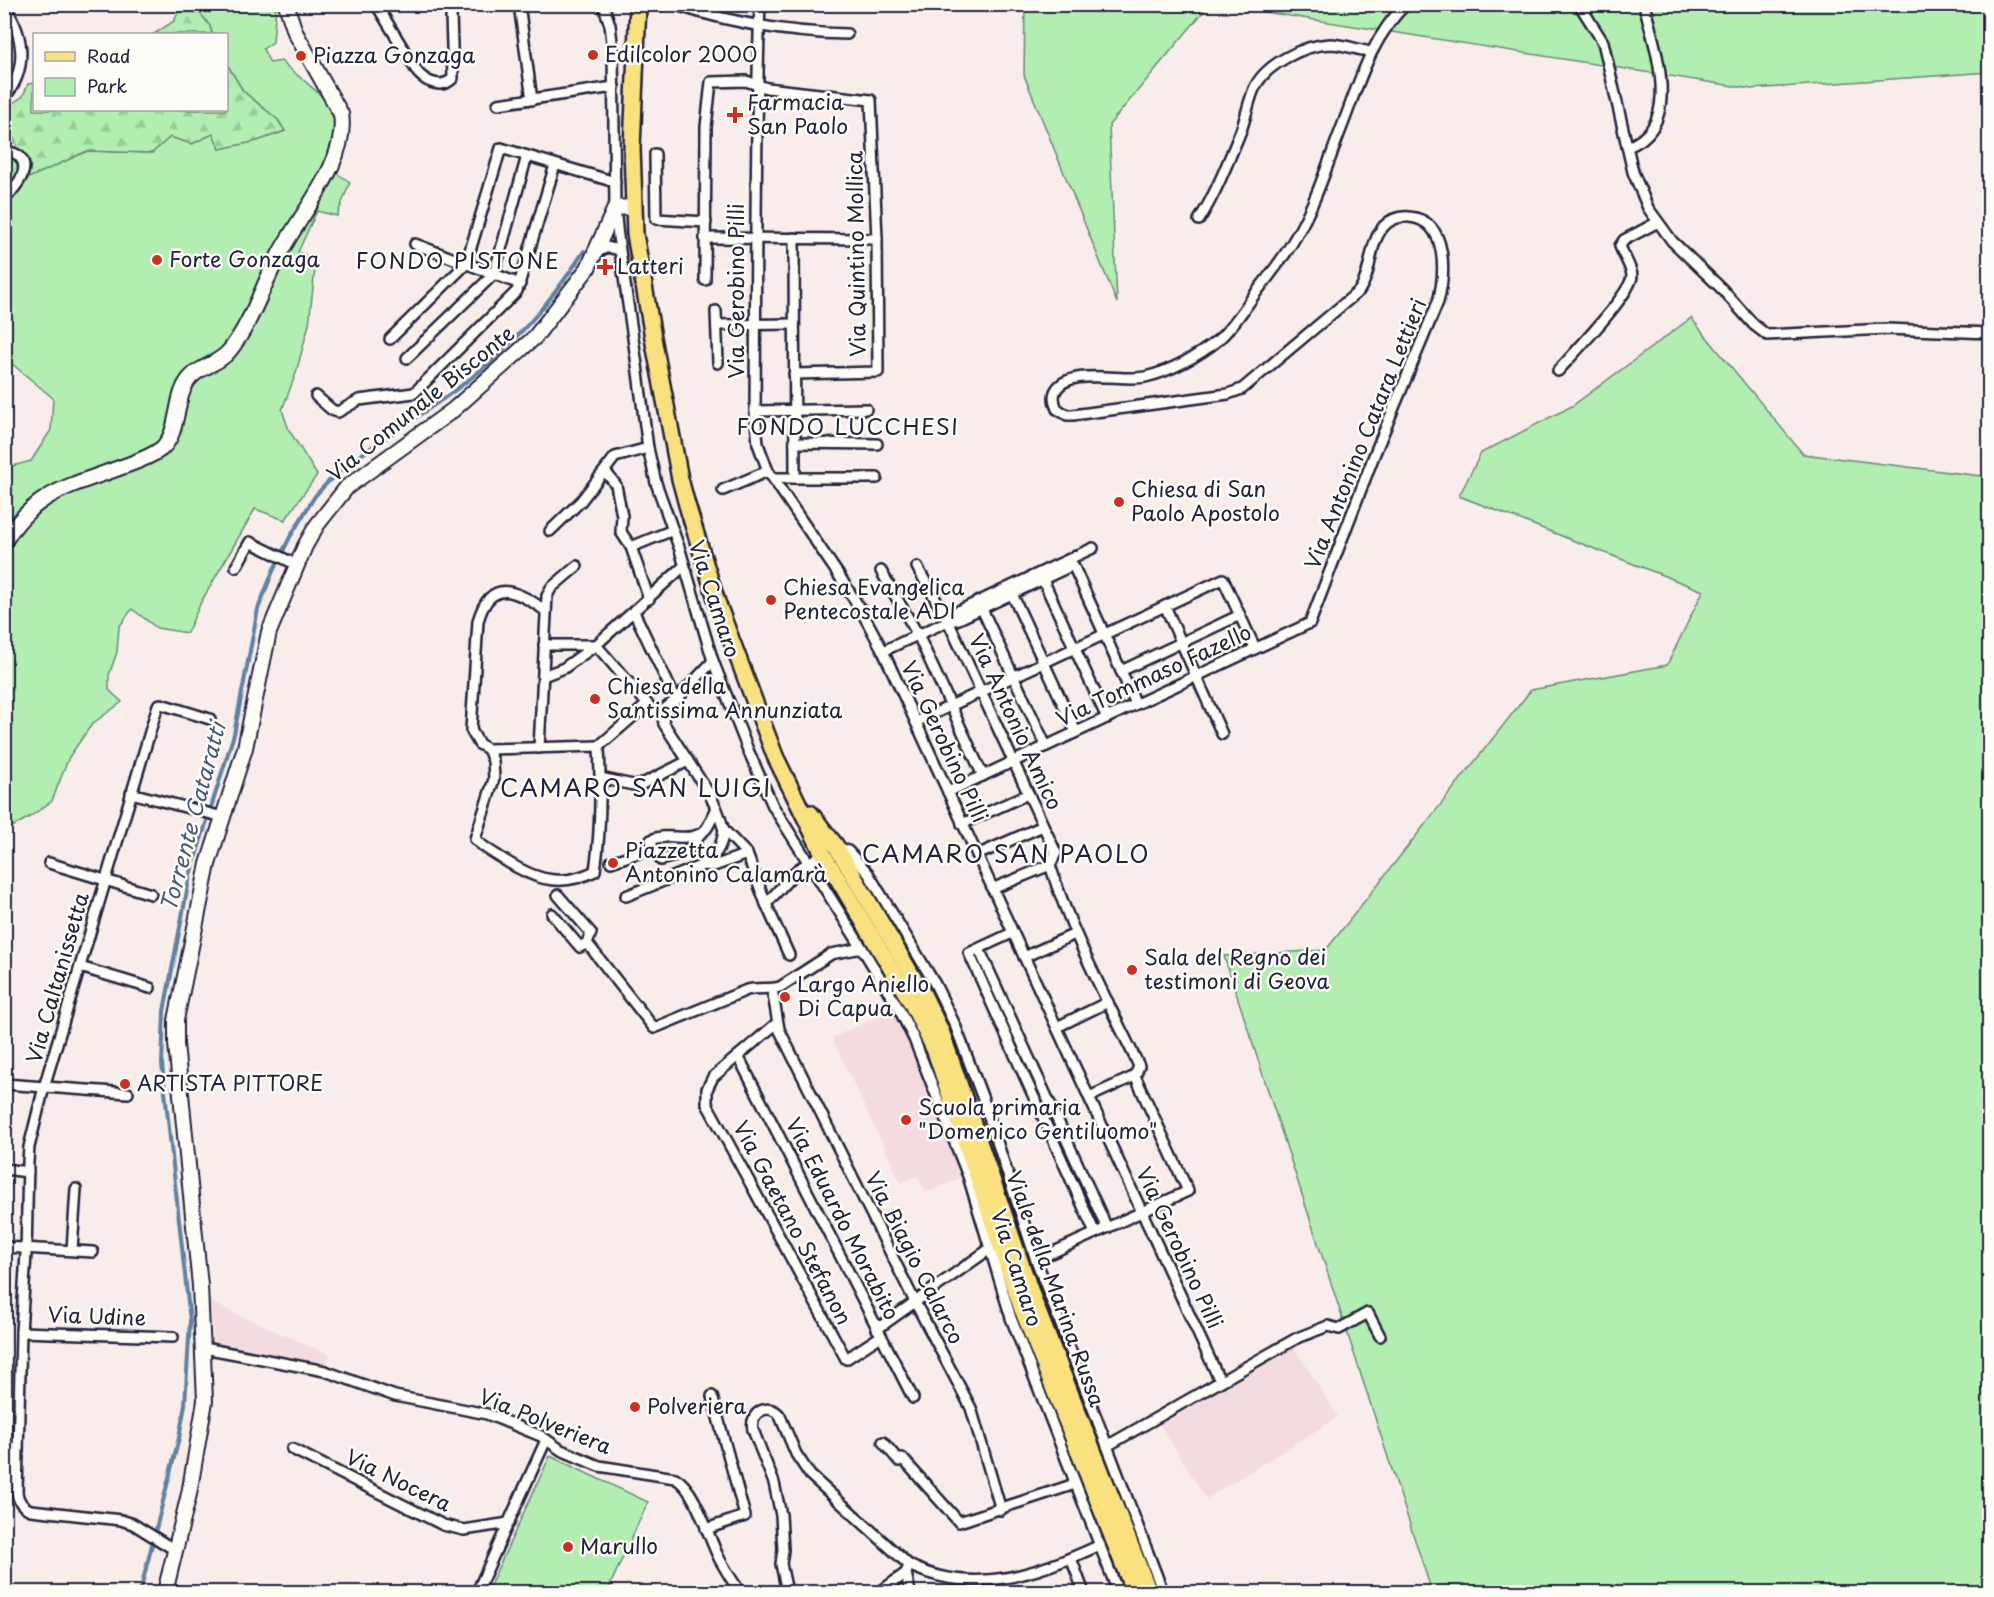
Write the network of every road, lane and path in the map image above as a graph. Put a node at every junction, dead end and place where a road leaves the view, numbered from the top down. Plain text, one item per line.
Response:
1 (286, 4) edge
2 (376, 4) edge
3 (454, 4) edge
4 (519, 4) edge
5 (603, 4) edge
6 (638, 4) edge
7 (760, 4) edge
8 (1406, 4) edge
9 (1579, 4) edge
10 (1644, 4) edge
11 (676, 5) edge
12 (4, 6) edge
13 (760, 26) junction
14 (847, 34) dead end
15 (1371, 52) junction
16 (757, 85) junction
17 (614, 87) junction
18 (4, 98) edge
19 (532, 100) junction
20 (498, 105) dead end
21 (1627, 147) junction
22 (4, 153) edge
23 (655, 154) dead end
24 (527, 156) junction
25 (555, 165) junction
26 (615, 182) junction
27 (4, 200) edge
28 (633, 207) junction
29 (615, 208) junction
30 (1199, 220) dead end
31 (706, 222) junction
32 (1658, 222) junction
33 (705, 238) junction
34 (755, 238) junction
35 (794, 238) junction
36 (877, 238) junction
37 (415, 244) dead end
38 (619, 250) junction
39 (596, 253) junction
40 (466, 264) junction
41 (494, 274) junction
42 (705, 280) dead end
43 (520, 284) junction
44 (716, 311) dead end
45 (794, 324) junction
46 (717, 325) junction
47 (755, 325) junction
48 (1989, 333) edge
49 (390, 339) dead end
50 (407, 358) dead end
51 (718, 363) dead end
52 (1558, 371) dead end
53 (794, 374) junction
54 (316, 396) dead end
55 (866, 409) dead end
56 (795, 410) junction
57 (755, 411) junction
58 (795, 443) junction
59 (877, 444) dead end
60 (648, 448) junction
61 (605, 471) junction
62 (770, 475) junction
63 (795, 478) junction
64 (877, 478) dead end
65 (723, 490) dead end
66 (673, 530) junction
67 (550, 531) dead end
68 (4, 542) edge
69 (631, 547) junction
70 (1093, 548) dead end
71 (292, 563) junction
72 (684, 566) junction
73 (236, 567) dead end
74 (577, 567) dead end
75 (917, 567) dead end
76 (881, 571) dead end
77 (1043, 580) junction
78 (1012, 594) junction
79 (649, 598) junction
80 (1165, 606) junction
81 (982, 609) junction
82 (546, 611) junction
83 (633, 612) junction
84 (1240, 615) junction
85 (948, 621) junction
86 (1310, 623) joint
87 (1104, 634) junction
88 (918, 635) junction
89 (1181, 643) junction
90 (544, 645) junction
91 (596, 645) junction
92 (1075, 648) junction
93 (1255, 648) junction
94 (883, 651) junction
95 (714, 661) junction
96 (1044, 662) junction
97 (1121, 671) junction
98 (543, 676) junction
99 (1013, 676) junction
100 (1196, 676) junction
101 (981, 692) junction
102 (676, 700) junction
103 (1137, 704) junction
104 (950, 706) junction
105 (650, 707) junction
106 (662, 711) junction
107 (1107, 718) junction
108 (210, 719) dead end
109 (916, 722) junction
110 (1076, 732) junction
111 (1222, 734) dead end
112 (599, 746) junction
113 (1046, 746) junction
114 (539, 748) junction
115 (488, 749) junction
116 (688, 760) junction
117 (1013, 762) junction
118 (983, 776) junction
119 (600, 778) junction
120 (948, 792) junction
121 (131, 793) junction
122 (1028, 794) junction
123 (716, 807) junction
124 (219, 816) junction
125 (962, 824) junction
126 (1043, 826) junction
127 (724, 830) junction
128 (699, 835) junction
129 (654, 850) junction
130 (830, 850) junction
131 (747, 854) junction
132 (977, 855) junction
133 (611, 862) dead end
134 (808, 862) junction
135 (49, 863) dead end
136 (703, 865) junction
137 (1050, 865) junction
138 (106, 879) junction
139 (992, 889) junction
140 (151, 894) dead end
141 (558, 895) dead end
142 (626, 896) dead end
143 (766, 904) junction
144 (552, 914) dead end
145 (1012, 933) junction
146 (1075, 934) junction
147 (587, 943) junction
148 (862, 948) junction
149 (979, 949) junction
150 (789, 955) dead end
151 (1024, 957) junction
152 (80, 967) junction
153 (150, 988) dead end
154 (772, 989) junction
155 (1108, 1002) junction
156 (775, 1027) junction
157 (1057, 1027) junction
158 (738, 1056) junction
159 (1135, 1076) junction
160 (4, 1084) edge
161 (44, 1087) junction
162 (128, 1093) dead end
163 (1089, 1097) junction
164 (4, 1169) edge
165 (28, 1172) junction
166 (76, 1189) dead end
167 (1143, 1212) junction
168 (1107, 1228) junction
169 (1095, 1233) junction
170 (4, 1247) edge
171 (991, 1248) junction
172 (26, 1249) junction
173 (72, 1250) junction
174 (93, 1252) dead end
175 (1036, 1260) junction
176 (915, 1302) junction
177 (21, 1332) junction
178 (879, 1332) junction
179 (1380, 1336) dead end
180 (172, 1337) dead end
181 (204, 1348) junction
182 (1220, 1381) junction
183 (712, 1396) dead end
184 (913, 1398) dead end
185 (546, 1440) junction
186 (883, 1442) dead end
187 (1107, 1446) junction
188 (292, 1449) dead end
189 (1075, 1484) junction
190 (1000, 1510) junction
191 (509, 1522) junction
192 (706, 1529) junction
193 (1100, 1545) junction
194 (169, 1547) junction
195 (1071, 1558) junction
196 (908, 1569) junction
197 (884, 1589) dead end
198 (1083, 1590) dead end
199 (165, 1593) edge
200 (477, 1593) edge
201 (740, 1593) edge
202 (786, 1593) edge
203 (910, 1593) edge
204 (1118, 1593) edge
205 (1134, 1593) edge
206 (1149, 1593) edge
207 (1163, 1593) edge

1 - 68 street
2 - 3 street
4 - 19 street
5 - 17 street, Via Camaro
6 - 28 main road, Viale della Marina Russa
7 - 13 street, Via Gerobino Pilli
8 - 15 street, Via Antonino Catara Lettieri
9 - 21 street
10 - 21 street
11 - 13 street
12 - 18 street
13 - 14 street
13 - 16 street, Via Gerobino Pilli
15 - 30 street
15 - 86 street, Via Antonino Catara Lettieri
16 - 31 street
16 - 34 street, Via Gerobino Pilli
16 - 36 street, Via Quintino Mollica
17 - 19 street
17 - 26 street, Via Camaro
19 - 20 street
21 - 32 street
22 - 27 street
23 - 31 street
24 - 25 street
24 - 40 street
24 - 41 street
25 - 26 street
25 - 43 street
26 - 29 street, Via Camaro
28 - 29 street
28 - 130 main road, Viale della Marina Russa
29 - 38 street, Via Camaro
29 - 39 street, Via Comunale Bisconte
31 - 33 street
32 - 48 street
32 - 52 street
33 - 34 street
33 - 42 street
34 - 35 street
34 - 47 street, Via Gerobino Pilli
35 - 36 street
35 - 45 street
36 - 53 street, Via Quintino Mollica
37 - 40 street
38 - 39 street
38 - 60 street, Via Camaro
39 - 71 street, Via Comunale Bisconte
40 - 41 street
40 - 49 street
41 - 43 street
41 - 50 street
43 - 54 street
44 - 46 street
45 - 47 street
45 - 53 street
46 - 47 street
46 - 51 street
47 - 57 street, Via Gerobino Pilli
53 - 56 street
55 - 56 street
56 - 57 street
56 - 58 street
57 - 62 street, Via Gerobino Pilli
58 - 59 street
58 - 63 street
60 - 61 street
60 - 66 street, Via Camaro
61 - 67 street
61 - 69 street
62 - 63 street
62 - 65 street
62 - 94 street, Via Gerobino Pilli
63 - 64 street
66 - 69 street
66 - 72 street, Via Camaro
69 - 79 street
70 - 85 street
71 - 73 street
71 - 124 street, Via Comunale Bisconte
72 - 79 street
72 - 95 street, Via Camaro
74 - 82 street
75 - 85 street, Via Antonio Amico
76 - 88 street
77 - 78 street
77 - 87 street
77 - 92 street
78 - 81 street
78 - 96 street
79 - 83 street
80 - 84 street
80 - 87 street
80 - 89 street
81 - 85 street
81 - 99 street
82 - 90 street
82 - 115 street
83 - 91 street
83 - 102 street
84 - 89 street
84 - 93 street
85 - 88 street
85 - 101 street, Via Antonio Amico
86 - 93 street, Via Tommaso Fazello
87 - 92 street
87 - 97 street
88 - 94 street
88 - 104 street
89 - 97 street
89 - 100 street
90 - 91 street
90 - 98 street
91 - 98 street
91 - 105 street
92 - 96 street
92 - 107 street
93 - 100 street, Via Tommaso Fazello
94 - 109 street, Via Gerobino Pilli
95 - 102 street
95 - 134 street, Via Camaro
96 - 99 street
96 - 110 street
97 - 103 street
98 - 114 street
99 - 101 street
99 - 113 street
100 - 103 street, Via Tommaso Fazello
100 - 111 street
101 - 104 street
101 - 117 street, Via Antonio Amico
102 - 106 street
103 - 107 street, Via Tommaso Fazello
104 - 109 street
104 - 118 street
105 - 106 street
105 - 112 street
106 - 116 street
107 - 110 street, Via Tommaso Fazello
108 - 121 street, Via Caltanissetta
109 - 120 street, Via Gerobino Pilli
110 - 113 street, Via Tommaso Fazello
112 - 114 street
112 - 119 street
113 - 117 street, Via Tommaso Fazello
114 - 115 street
115 - 119 street
116 - 119 street
116 - 123 street
117 - 118 street, Via Tommaso Fazello
117 - 122 street, Via Antonio Amico
118 - 120 street, Via Tommaso Fazello
120 - 125 street, Via Gerobino Pilli
121 - 124 street
121 - 138 street, Via Caltanissetta
122 - 125 street
122 - 126 street, Via Antonio Amico
123 - 127 street
123 - 128 street
124 - 181 street, Via Comunale Bisconte
125 - 132 street, Via Gerobino Pilli
126 - 132 street
126 - 137 street, Via Antonio Amico
127 - 131 street
127 - 136 street
128 - 129 street
128 - 129 street
129 - 133 street
130 - 134 street
130 - 175 street
130 - 205 main road, Viale della Marina Russa
130 - 206 main road, Viale della Marina Russa
131 - 136 street
131 - 143 street
132 - 139 street, Via Gerobino Pilli
134 - 143 street
134 - 148 street, Via Camaro
135 - 138 street
136 - 142 street
137 - 139 street
137 - 146 street, Via Antonio Amico
138 - 140 street
138 - 152 street, Via Caltanissetta
139 - 145 street, Via Gerobino Pilli
141 - 147 street
143 - 150 street
144 - 147 street
145 - 149 street
145 - 151 street, Via Gerobino Pilli
146 - 151 street
146 - 155 street, Via Antonio Amico
147 - 154 street
148 - 154 street
148 - 171 street, Via Camaro
149 - 168 street
149 - 169 street
151 - 157 street, Via Gerobino Pilli
152 - 153 street
152 - 161 street, Via Caltanissetta
154 - 156 street, Via Biagio Calarco
155 - 157 street
155 - 159 street, Via Antonio Amico
156 - 158 street
156 - 176 street, Via Biagio Calarco
157 - 163 street, Via Gerobino Pilli
158 - 178 street, Via Eduardo Morabito
158 - 178 street, Via Gaetano Stefanon
159 - 163 street
159 - 167 street, Via Antonio Amico
160 - 161 street
161 - 162 street
161 - 165 street, Via Caltanissetta
163 - 167 street, Via Gerobino Pilli
164 - 165 street
165 - 172 street, Via Caltanissetta
166 - 173 street
167 - 168 street
167 - 182 street, Via Gerobino Pilli
168 - 169 street
169 - 175 street
170 - 172 street
171 - 176 street
171 - 189 street, Via Camaro
172 - 173 street
172 - 177 street, Via Caltanissetta
173 - 174 street
175 - 187 street
176 - 178 street
176 - 190 street, Via Biagio Calarco
177 - 180 street, Via Udine
177 - 194 street, Via Caltanissetta
178 - 184 street, Via Eduardo Morabito
179 - 182 street
181 - 185 street, Via Polveriera
181 - 194 street, Via Comunale Bisconte
182 - 187 street
183 - 192 street
185 - 191 street
185 - 192 street, Via Polveriera
186 - 190 street
187 - 207 street
188 - 191 street, Via Nocera
189 - 190 street
189 - 193 street, Via Camaro
191 - 200 street
192 - 201 street, Via Polveriera
193 - 195 street
193 - 204 street, Via Camaro
194 - 199 street, Via Comunale Bisconte
195 - 196 street
195 - 198 street
196 - 197 street
196 - 202 street
196 - 203 street

